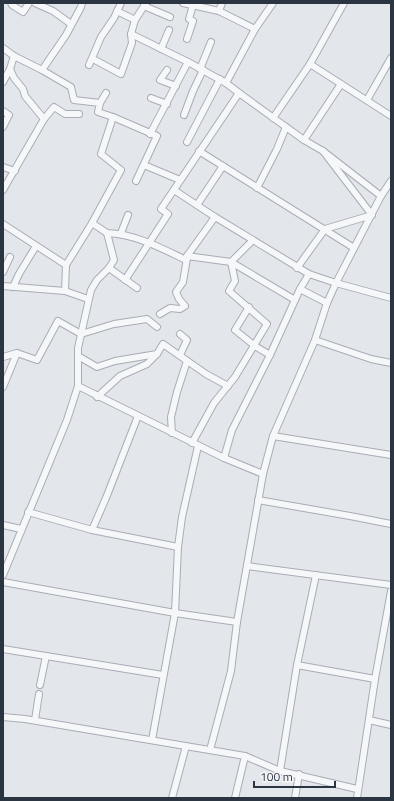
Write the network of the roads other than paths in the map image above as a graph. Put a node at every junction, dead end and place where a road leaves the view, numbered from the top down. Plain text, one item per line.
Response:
1 (11, 3) edge
2 (29, 3) edge
3 (35, 3) edge
4 (75, 3) edge
5 (121, 3) edge
6 (183, 3) edge
7 (222, 3) edge
8 (273, 3) edge
9 (344, 3) edge
10 (145, 4) edge
11 (81, 5) edge
12 (193, 5) junction
13 (117, 11) junction
14 (219, 11) junction
15 (170, 17) dead end
16 (135, 20) junction
17 (72, 24) junction
18 (254, 29) junction
19 (169, 30) dead end
20 (131, 34) junction
21 (187, 39) dead end
22 (210, 42) dead end
23 (3, 48) edge
24 (161, 49) junction
25 (14, 56) junction
26 (391, 58) edge
27 (93, 59) junction
28 (188, 62) junction
29 (310, 64) junction
30 (89, 65) dead end
31 (10, 69) junction
32 (42, 70) junction
33 (167, 70) dead end
34 (202, 70) junction
35 (223, 81) junction
36 (3, 82) edge
37 (341, 84) junction
38 (176, 86) junction
39 (106, 93) dead end
40 (239, 93) junction
41 (151, 98) dead end
42 (367, 100) junction
43 (100, 103) junction
44 (167, 104) junction
45 (3, 111) edge
46 (79, 114) dead end
47 (184, 115) dead end
48 (391, 116) edge
49 (112, 117) junction
50 (273, 118) junction
51 (44, 119) junction
52 (3, 127) edge
53 (286, 127) junction
54 (150, 134) junction
55 (304, 140) junction
56 (187, 142) dead end
57 (199, 151) junction
58 (323, 151) junction
59 (144, 165) junction
60 (223, 166) junction
61 (3, 167) edge
62 (15, 171) junction
63 (180, 180) junction
64 (136, 181) dead end
65 (391, 181) edge
66 (257, 188) junction
67 (3, 190) edge
68 (174, 190) junction
69 (380, 196) junction
70 (197, 205) junction
71 (372, 214) junction
72 (128, 215) dead end
73 (215, 217) junction
74 (92, 223) junction
75 (3, 224) edge
76 (325, 229) junction
77 (107, 233) junction
78 (121, 233) junction
79 (253, 240) junction
80 (150, 243) junction
81 (36, 246) junction
82 (357, 246) junction
83 (10, 257) dead end
84 (187, 257) junction
85 (231, 262) junction
86 (66, 266) junction
87 (109, 268) junction
88 (297, 268) junction
89 (3, 272) edge
90 (309, 274) junction
91 (125, 280) junction
92 (336, 283) junction
93 (3, 286) edge
94 (13, 287) junction
95 (137, 288) dead end
96 (300, 289) junction
97 (65, 291) junction
98 (391, 298) edge
99 (88, 299) junction
100 (295, 300) junction
101 (327, 303) junction
102 (249, 307) junction
103 (160, 314) dead end
104 (157, 327) dead end
105 (81, 334) junction
106 (180, 334) dead end
107 (315, 340) junction
108 (255, 346) junction
109 (16, 353) junction
110 (157, 354) junction
111 (180, 355) junction
112 (270, 355) junction
113 (78, 356) junction
114 (3, 357) edge
115 (187, 361) junction
116 (391, 363) edge
117 (78, 386) junction
118 (228, 386) junction
119 (3, 387) edge
120 (97, 396) junction
121 (138, 416) junction
122 (172, 433) junction
123 (273, 436) junction
124 (192, 443) junction
125 (198, 446) junction
126 (391, 456) edge
127 (224, 458) junction
128 (263, 474) junction
129 (258, 500) junction
130 (28, 512) junction
131 (391, 524) edge
132 (3, 525) edge
133 (21, 529) junction
134 (92, 530) junction
135 (178, 547) junction
136 (247, 566) junction
137 (3, 575) edge
138 (316, 575) junction
139 (3, 582) edge
140 (391, 585) edge
141 (391, 590) edge
142 (175, 613) junction
143 (237, 622) junction
144 (3, 649) edge
145 (46, 656) junction
146 (297, 665) junction
147 (163, 675) junction
148 (375, 678) junction
149 (40, 685) dead end
150 (39, 694) dead end
151 (3, 717) edge
152 (35, 720) junction
153 (369, 720) junction
154 (391, 725) edge
155 (152, 740) junction
156 (186, 746) junction
157 (210, 750) junction
158 (245, 756) junction
159 (280, 771) junction
160 (299, 774) junction
161 (358, 789) junction
162 (172, 798) edge
163 (235, 798) edge
164 (295, 798) edge
165 (357, 798) edge

1 - 2 street
3 - 17 street
4 - 11 street
5 - 13 street
6 - 12 street
7 - 14 street
8 - 18 street
9 - 29 street
10 - 15 street
10 - 16 street
11 - 17 street
12 - 14 street
12 - 21 street
13 - 16 street
13 - 27 street
14 - 18 street
16 - 20 street
17 - 32 street
18 - 35 street
19 - 24 street
20 - 24 street
20 - 27 street
22 - 34 street
23 - 25 street
24 - 28 street
25 - 31 street
25 - 32 street
26 - 42 street
27 - 30 street
28 - 34 street
28 - 38 street
29 - 37 street
29 - 50 street
31 - 36 street
31 - 51 street
32 - 43 street
33 - 38 street
34 - 35 street
34 - 47 street
35 - 40 street
35 - 56 street
37 - 42 street
37 - 55 street
38 - 44 street
39 - 43 street
40 - 50 street
40 - 57 street
41 - 44 street
42 - 48 street
43 - 49 street
44 - 54 street
45 - 52 street
46 - 51 street
49 - 54 street
49 - 74 street
50 - 53 street
51 - 62 street
53 - 55 street
53 - 66 street
54 - 59 street
55 - 58 street
57 - 60 street
57 - 63 street
58 - 69 street
58 - 71 street
59 - 63 street
59 - 64 street
60 - 66 street
60 - 70 street
61 - 62 street
62 - 67 street
63 - 68 street
65 - 69 street
66 - 76 street
68 - 70 street
68 - 80 street
69 - 71 street
70 - 73 street
71 - 76 street
71 - 82 street
72 - 78 street
73 - 79 street
73 - 84 street
74 - 77 street
74 - 86 street
75 - 81 street
76 - 82 street
76 - 88 street
77 - 78 street
77 - 87 street
78 - 80 street
79 - 85 street
79 - 88 street
80 - 84 street
80 - 91 street
81 - 86 street
81 - 94 street
82 - 92 street
83 - 89 street
84 - 85 street
84 - 103 street
85 - 100 street
85 - 102 street
86 - 97 street
87 - 91 street
87 - 99 street
88 - 90 street
90 - 92 street
90 - 96 street
91 - 95 street
92 - 98 street
92 - 101 street
93 - 94 street
94 - 97 street
96 - 100 street
96 - 101 street
97 - 99 street
99 - 105 street
100 - 112 street
101 - 107 street
102 - 108 street
102 - 108 street
104 - 105 street
105 - 109 street
105 - 113 street
106 - 111 street
107 - 116 street
107 - 123 street
108 - 112 street
108 - 118 street
109 - 114 street
109 - 119 street
110 - 111 street
110 - 113 street
110 - 120 street
111 - 115 street
112 - 127 street
113 - 117 street
115 - 118 street
115 - 122 street
117 - 120 street
117 - 130 street
118 - 124 street
120 - 121 street
121 - 122 street
121 - 134 street
122 - 124 street
123 - 126 street
123 - 128 street
124 - 125 street
125 - 127 street
125 - 135 street
127 - 128 street
128 - 129 street
129 - 131 street
129 - 136 street
130 - 133 street
130 - 134 street
132 - 133 street
133 - 137 street
134 - 135 street
135 - 142 street
136 - 138 street
136 - 143 street
138 - 140 street
138 - 146 street
139 - 142 street
141 - 148 street
142 - 143 street
142 - 147 street
143 - 157 street
144 - 145 street
145 - 147 street
145 - 149 street
146 - 148 street
146 - 159 street
147 - 155 street
148 - 153 street
150 - 152 street
151 - 152 street
152 - 155 street
153 - 154 street
153 - 161 street
155 - 156 street
156 - 157 street
156 - 162 street
157 - 158 street
158 - 159 street
158 - 163 street
159 - 160 street
160 - 161 street
160 - 164 street
161 - 165 street

